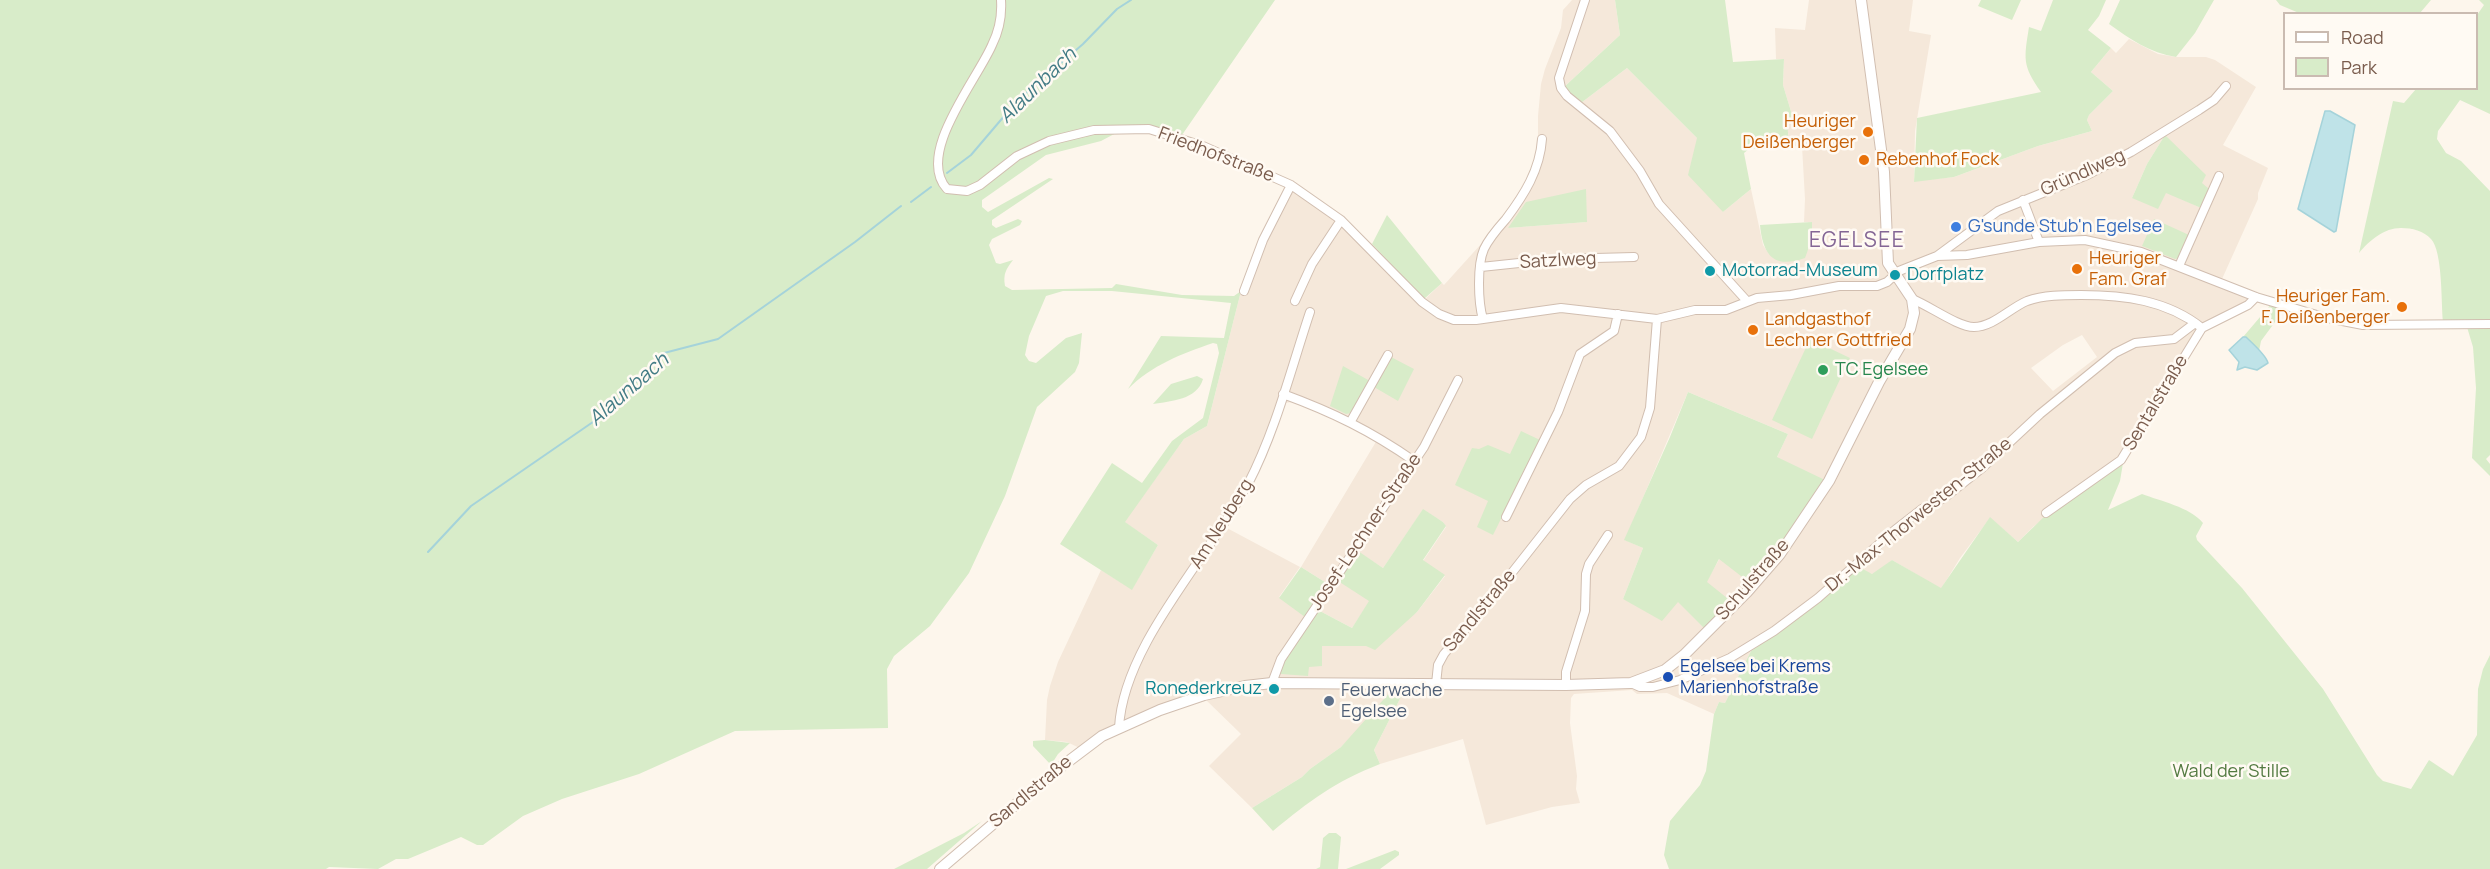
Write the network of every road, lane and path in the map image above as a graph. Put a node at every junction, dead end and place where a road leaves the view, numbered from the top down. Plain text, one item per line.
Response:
1 (1001, 0) edge
2 (1585, 0) edge
3 (1861, 0) edge
4 (2226, 86) dead end
5 (1542, 139) dead end
6 (2219, 176) dead end
7 (1291, 185) junction
8 (2023, 200) junction
9 (1341, 220) junction
10 (2039, 242) junction
11 (1937, 256) junction
12 (1634, 257) dead end
13 (2179, 266) junction
14 (1481, 267) junction
15 (1895, 275) junction
16 (1244, 291) dead end
17 (2256, 297) junction
18 (1912, 299) junction
19 (1746, 300) junction
20 (1295, 302) dead end
21 (1310, 312) dead end
22 (1618, 314) junction
23 (1483, 319) junction
24 (1657, 319) junction
25 (2490, 324) edge
26 (2198, 326) junction
27 (1388, 355) dead end
28 (1458, 380) dead end
29 (1283, 394) junction
30 (1351, 421) junction
31 (1414, 461) junction
32 (2046, 513) dead end
33 (1506, 517) dead end
34 (1608, 535) dead end
35 (1272, 682) junction
36 (1631, 683) junction
37 (1436, 684) junction
38 (1566, 685) junction
39 (1119, 728) junction
40 (940, 869) edge

1 - 7 street, Friedhofstraße
2 - 19 street
3 - 15 street
4 - 8 street, Gründlweg
5 - 14 street
6 - 13 street
7 - 9 street, Friedhofstraße
7 - 16 street
8 - 10 street
8 - 11 street, Gründlweg
9 - 20 street
9 - 23 street, Friedhofstraße
10 - 11 street
10 - 13 street
11 - 15 street
12 - 14 street, Satzlweg
13 - 17 street
14 - 23 street
15 - 18 street
15 - 19 street
17 - 25 street
17 - 26 street, Dr.-Max-Thorwesten-Straße
18 - 26 street
18 - 36 street, Schulstraße
19 - 24 street
21 - 29 street, Am Neuberg
22 - 23 street, Friedhofstraße
22 - 24 street, Friedhofstraße
22 - 33 street
24 - 37 street, Sandlstraße
26 - 32 street, Sentalstraße
26 - 36 street, Dr.-Max-Thorwesten-Straße
27 - 30 street
28 - 31 street, Josef-Lechner-Straße
29 - 30 street
29 - 39 street, Am Neuberg
30 - 31 street
31 - 35 street, Josef-Lechner-Straße
34 - 38 street
35 - 37 street, Sandlstraße
35 - 39 street, Sandlstraße
36 - 38 street, Schulstraße
37 - 38 street, Schulstraße
39 - 40 street, Sandlstraße

